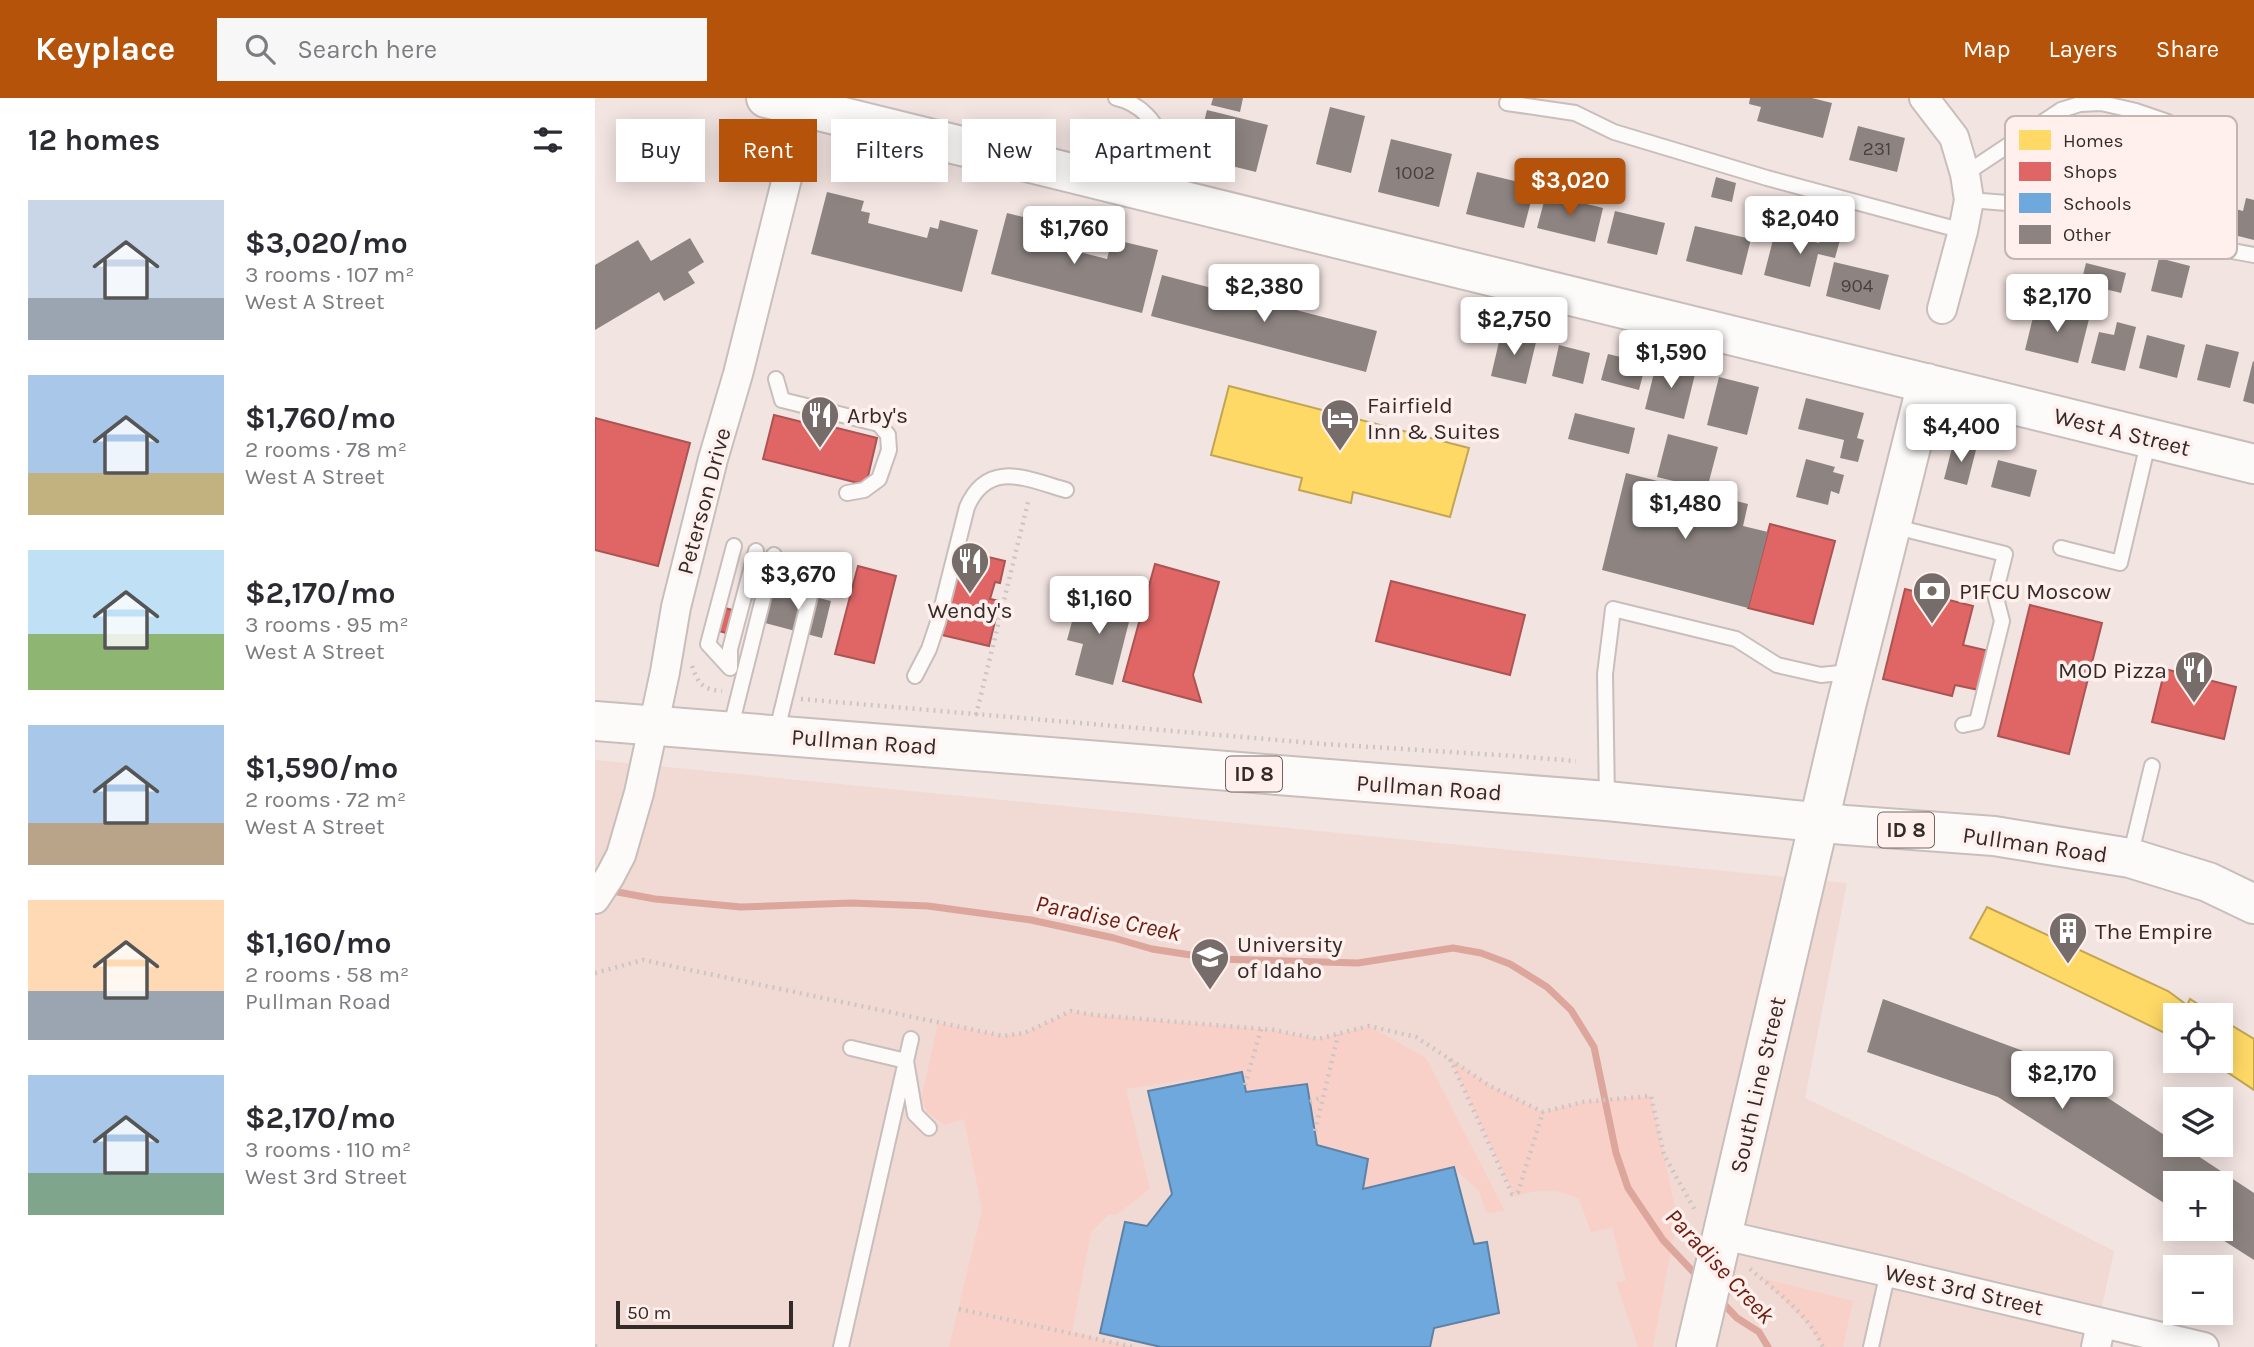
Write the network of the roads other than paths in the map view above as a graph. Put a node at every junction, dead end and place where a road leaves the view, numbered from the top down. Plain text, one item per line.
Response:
1 (766, 98) edge
2 (1116, 98) edge
3 (1924, 98) edge
4 (806, 103) edge
5 (1507, 103) dead end
6 (2054, 116) edge
7 (2151, 116) edge
8 (2005, 156) edge
9 (1967, 187) junction
10 (1152, 192) junction
11 (2005, 202) edge
12 (1963, 231) junction
13 (1942, 309) dead end
14 (776, 379) dead end
15 (1927, 383) junction
16 (2149, 439) junction
17 (2254, 464) edge
18 (1066, 489) dead end
19 (847, 493) dead end
20 (1894, 517) junction
21 (734, 546) dead end
22 (2061, 548) dead end
23 (756, 551) dead end
24 (775, 555) dead end
25 (810, 596) dead end
26 (1854, 672) junction
27 (915, 676) dead end
28 (595, 721) edge
29 (1963, 725) dead end
30 (653, 726) junction
31 (729, 732) junction
32 (776, 735) junction
33 (2152, 766) dead end
34 (1607, 801) junction
35 (1818, 822) junction
36 (2130, 858) junction
37 (603, 888) edge
38 (2254, 904) edge
39 (911, 1039) dead end
40 (851, 1048) dead end
41 (906, 1061) junction
42 (929, 1128) dead end
43 (1722, 1244) junction
44 (1888, 1272) junction
45 (2099, 1335) edge
46 (1698, 1336) edge
47 (841, 1347) edge
48 (1871, 1347) edge
49 (2204, 1347) edge

1 - 4 street, West A Street
2 - 10 lane
3 - 9 street
4 - 10 street, West A Street
4 - 30 street, Peterson Drive
5 - 12 lane
6 - 7 lane
8 - 9 lane
9 - 11 lane
9 - 12 street
10 - 15 street, West A Street
12 - 13 street
14 - 19 lane
15 - 16 street, West A Street
15 - 20 street
16 - 17 street, West A Street
16 - 20 street
16 - 22 lane
18 - 27 lane
20 - 26 street, South Line Street
20 - 29 lane
21 - 23 lane
24 - 31 lane
25 - 32 lane
26 - 34 lane
26 - 35 street, South Line Street
28 - 30 street, Pullman Road / ID 8
30 - 31 street, Pullman Road / ID 8
30 - 37 street, Peterson Drive
31 - 32 street, Pullman Road / ID 8
32 - 34 street, Pullman Road / ID 8
33 - 36 lane
34 - 35 street, Pullman Road / ID 8
35 - 36 street, Pullman Road / ID 8
35 - 43 street, South Line Street
36 - 38 street, Pullman Road / ID 8
39 - 41 lane
40 - 41 lane
41 - 42 lane
41 - 47 lane
43 - 44 street, West 3rd Street
43 - 46 street, South Line Street
44 - 45 street, West 3rd Street
44 - 48 lane
45 - 49 street, West 3rd Street

